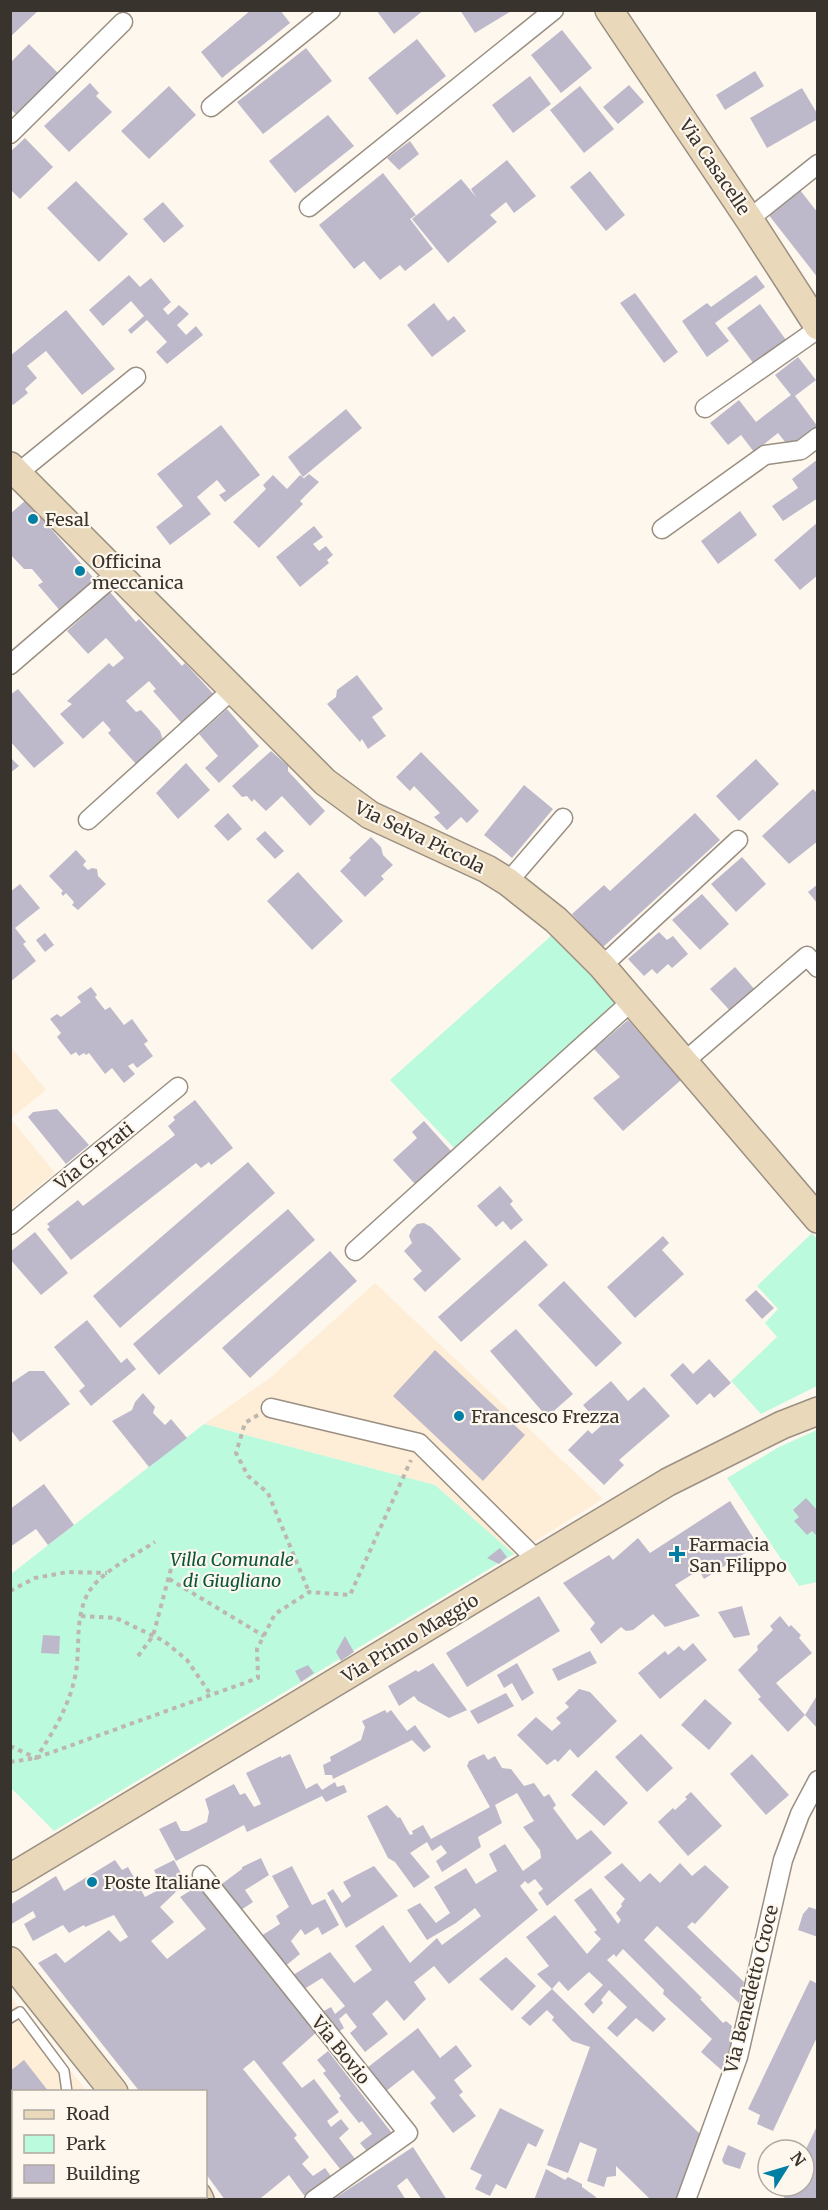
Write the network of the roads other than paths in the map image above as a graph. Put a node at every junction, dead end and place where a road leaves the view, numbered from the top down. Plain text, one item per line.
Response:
1 (331, 10) edge
2 (554, 10) edge
3 (609, 10) edge
4 (123, 22) dead end
5 (211, 107) dead end
6 (10, 134) edge
7 (818, 164) edge
8 (309, 207) dead end
9 (749, 219) junction
10 (817, 323) edge
11 (136, 377) dead end
12 (705, 408) dead end
13 (818, 437) edge
14 (14, 470) edge
15 (662, 529) dead end
16 (117, 573) junction
17 (10, 666) edge
18 (232, 690) junction
19 (562, 818) dead end
20 (88, 820) dead end
21 (738, 840) dead end
22 (508, 882) junction
23 (602, 966) junction
24 (818, 968) edge
25 (632, 1001) junction
26 (685, 1061) junction
27 (178, 1087) dead end
28 (818, 1219) edge
29 (10, 1225) edge
30 (356, 1251) dead end
31 (270, 1408) road end
32 (818, 1411) edge
33 (538, 1561) junction
34 (818, 1780) edge
35 (202, 1875) dead end
36 (10, 1878) edge
37 (10, 1961) edge
38 (10, 2018) edge
39 (69, 2057) junction
40 (67, 2090) edge
41 (113, 2090) edge
42 (314, 2199) edge
43 (686, 2199) edge

1 - 5 street
2 - 8 street
3 - 9 street, Via Casacelle
4 - 6 street
7 - 9 street
9 - 10 street, Via Casacelle
10 - 12 street
11 - 14 street
13 - 15 street
14 - 16 street, Via Selva Piccola
16 - 17 street
16 - 18 street, Via Selva Piccola
18 - 20 street
18 - 22 street, Via Selva Piccola
19 - 22 street
21 - 23 street
22 - 23 street, Via Selva Piccola
23 - 25 street, Via Selva Piccola
24 - 26 street
25 - 26 street, Via Selva Piccola
25 - 30 street
26 - 28 street, Via Selva Piccola
27 - 29 street, Via G. Prati
31 - 33 street
32 - 33 street, Via Primo Maggio
33 - 36 street, Via Primo Maggio
34 - 43 street, Via Benedetto Croce
35 - 42 street, Via Bovio
37 - 39 street
38 - 39 lane
39 - 40 lane
39 - 41 street

